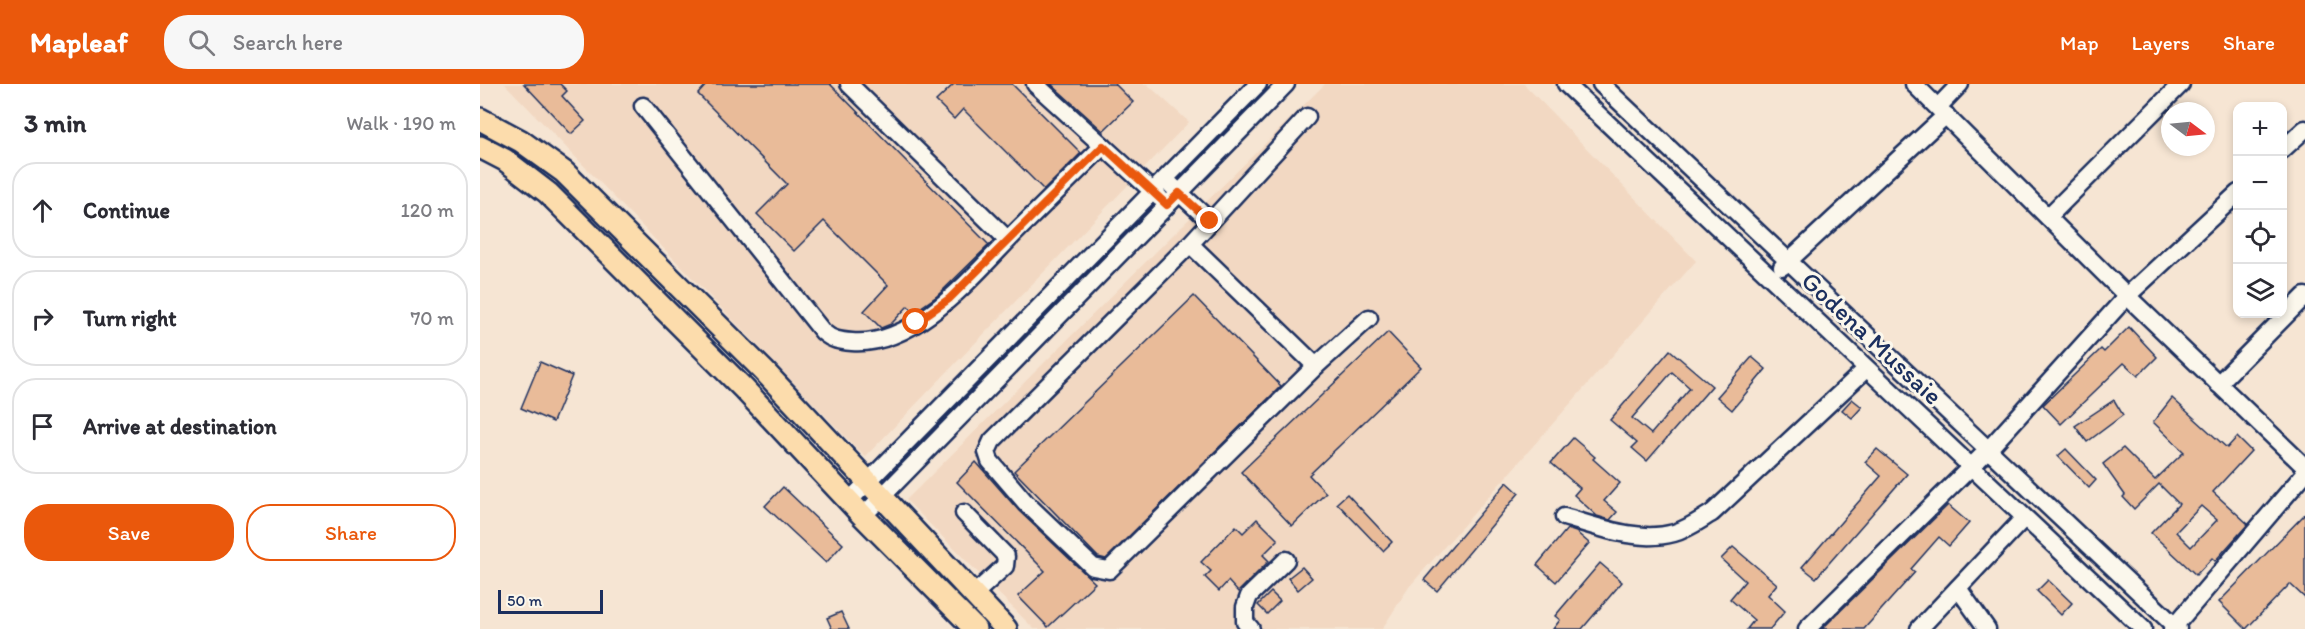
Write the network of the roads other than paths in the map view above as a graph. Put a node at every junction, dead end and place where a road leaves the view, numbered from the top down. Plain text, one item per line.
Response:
1 (1035, 84) edge
2 (1258, 84) edge
3 (1286, 84) edge
4 (1566, 84) edge
5 (1914, 84) edge
6 (1960, 84) edge
7 (2181, 84) edge
8 (853, 85) edge
9 (1604, 85) edge
10 (1587, 105) junction
11 (643, 106) dead end
12 (1942, 111) junction
13 (1307, 117) dead end
14 (480, 119) edge
15 (2305, 129) edge
16 (1103, 146) junction
17 (2287, 146) edge
18 (480, 147) edge
19 (1159, 186) junction
20 (2233, 198) edge
21 (1173, 199) junction
22 (2048, 217) junction
23 (1210, 221) junction
24 (1008, 240) junction
25 (1190, 244) junction
26 (1788, 261) junction
27 (1771, 277) junction
28 (2127, 296) junction
29 (2305, 296) edge
30 (1369, 318) dead end
31 (1316, 366) junction
32 (1866, 369) junction
33 (764, 371) junction
34 (2218, 384) junction
35 (744, 389) junction
36 (1987, 451) junction
37 (1971, 466) junction
38 (2305, 467) edge
39 (2305, 473) edge
40 (873, 490) junction
41 (856, 508) junction
42 (964, 513) dead end
43 (1564, 517) dead end
44 (2024, 518) junction
45 (1286, 560) dead end
46 (1958, 588) junction
47 (974, 595) junction
48 (2175, 628) edge
49 (975, 629) edge
50 (1006, 629) edge
51 (1251, 629) edge
52 (1807, 629) edge
53 (1919, 629) edge
54 (1987, 629) edge
55 (2144, 629) edge

1 - 16 street
2 - 19 street
3 - 21 street
4 - 10 street, Godena Mussaie
5 - 12 street
6 - 12 street
7 - 22 street
8 - 24 street
9 - 10 street
9 - 26 street, Godena Mussaie
10 - 27 street, Godena Mussaie
11 - 24 street
12 - 22 street
12 - 26 street
13 - 23 street
14 - 33 main road
15 - 17 street
16 - 19 street
16 - 24 street
18 - 35 main road
19 - 21 street
19 - 40 street
20 - 28 street
21 - 23 street
21 - 40 street
22 - 28 street
23 - 25 street
25 - 31 street
25 - 31 street
26 - 27 street
26 - 36 street, Godena Mussaie
27 - 32 street, Godena Mussaie
28 - 34 street
28 - 36 street
29 - 34 street
30 - 31 street
32 - 37 street, Godena Mussaie
32 - 43 street
33 - 35 main road
33 - 40 main road
34 - 38 street
35 - 41 main road
36 - 37 street
36 - 48 street, Godena Mussaie
37 - 44 street, Godena Mussaie
37 - 52 street
39 - 48 street
40 - 41 street
40 - 47 main road
41 - 49 main road
42 - 47 street
44 - 46 street
44 - 55 street, Godena Mussaie
45 - 51 street
46 - 53 street
46 - 54 street
47 - 50 main road

